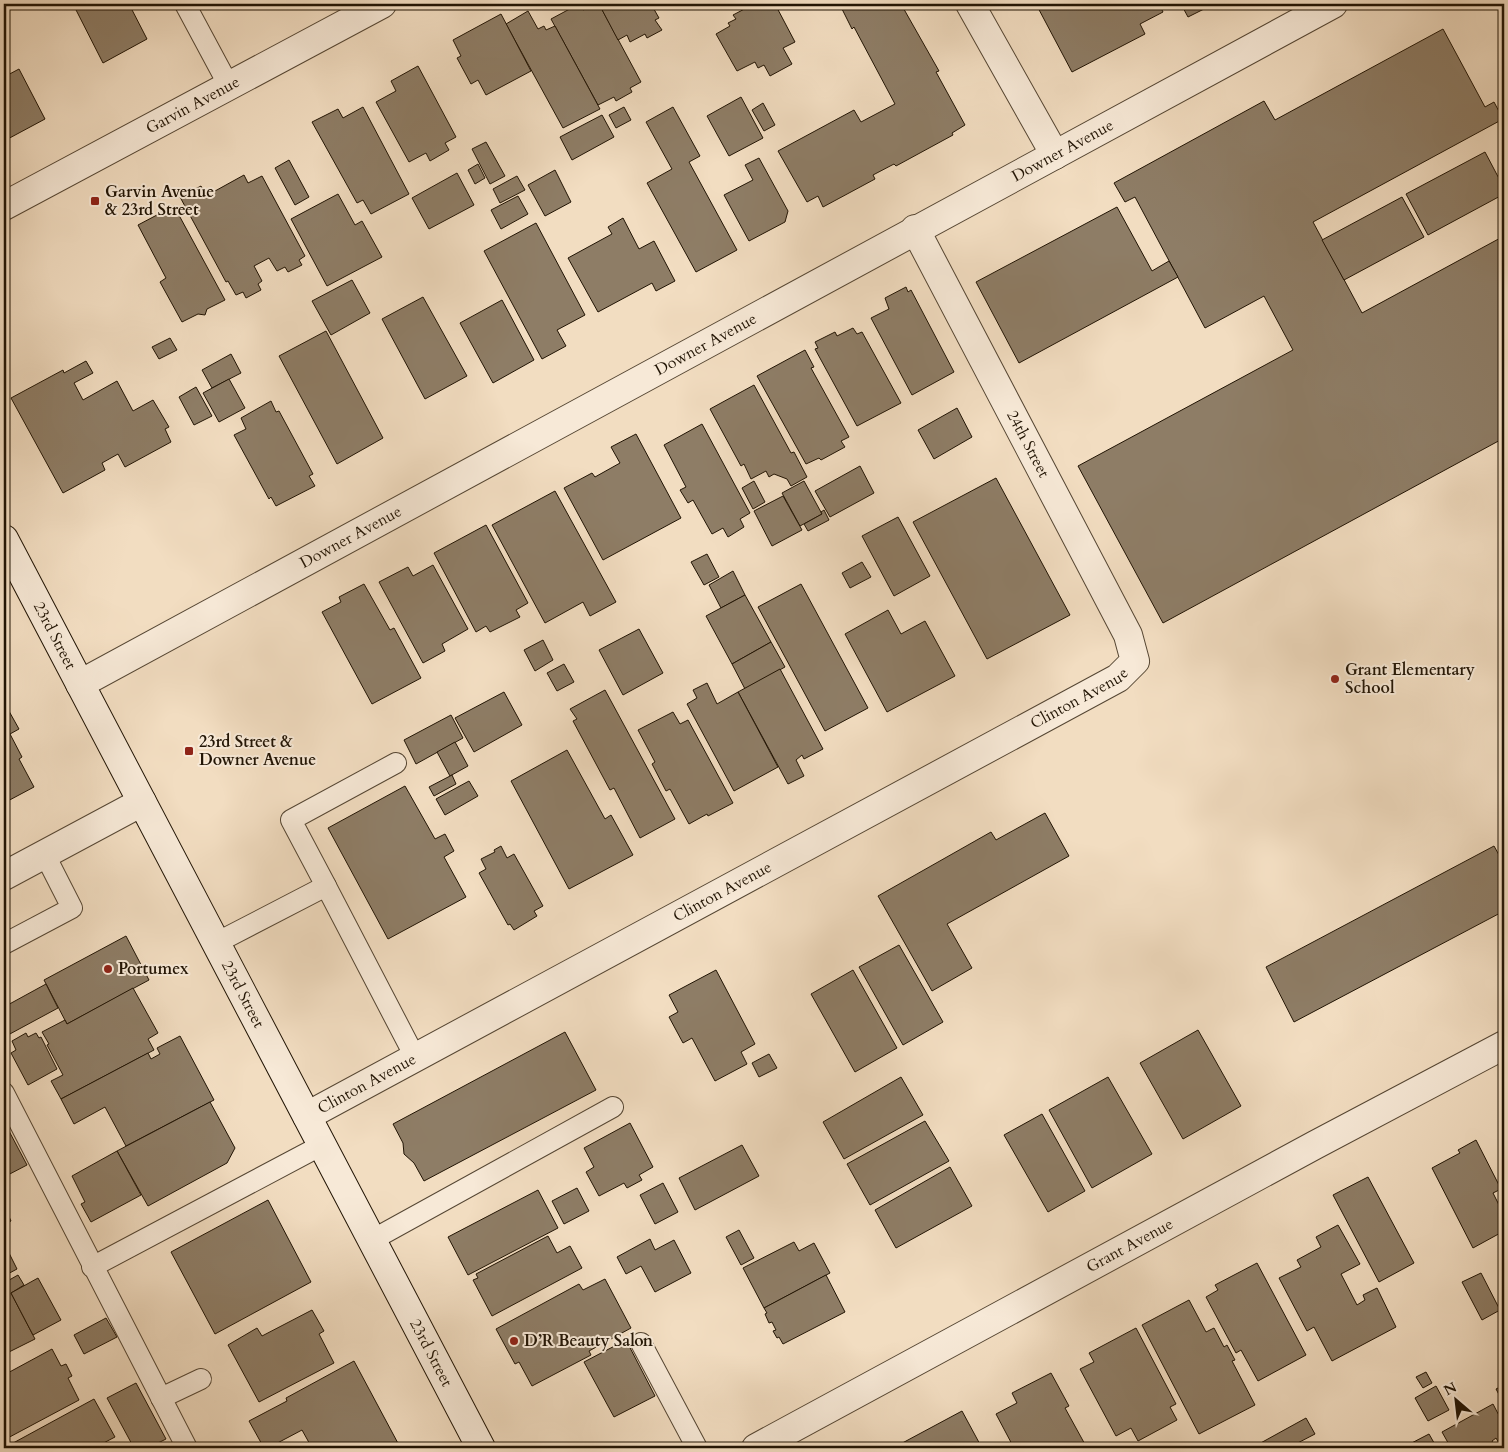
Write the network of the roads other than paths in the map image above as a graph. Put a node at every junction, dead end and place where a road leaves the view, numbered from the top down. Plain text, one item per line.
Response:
1 (185, 4) edge
2 (382, 4) edge
3 (970, 4) edge
4 (1333, 4) edge
5 (229, 86) junction
6 (1055, 155) junction
7 (4, 206) edge
8 (915, 229) junction
9 (4, 539) edge
10 (1135, 661) joint
11 (80, 684) junction
12 (396, 763) dead end
13 (142, 802) junction
14 (45, 855) junction
15 (4, 876) edge
16 (326, 886) junction
17 (216, 943) junction
18 (4, 944) edge
19 (1504, 1045) edge
20 (415, 1057) junction
21 (4, 1093) edge
22 (613, 1107) dead end
23 (307, 1116) junction
24 (322, 1145) junction
25 (372, 1240) junction
26 (92, 1267) junction
27 (641, 1343) dead end
28 (201, 1379) dead end
29 (161, 1398) junction
30 (187, 1448) edge
31 (482, 1448) edge
32 (697, 1448) edge
33 (756, 1448) edge

1 - 5 lane
2 - 5 street, Garvin Avenue
3 - 6 street
4 - 6 street, Downer Avenue
5 - 7 street, Garvin Avenue
6 - 8 street, Downer Avenue
8 - 10 street, 24th Street
8 - 11 street, Downer Avenue
9 - 11 street, 23rd Street
10 - 20 street, Clinton Avenue
11 - 13 street, 23rd Street
12 - 16 lane
13 - 14 street
13 - 17 street, 23rd Street
14 - 15 street
14 - 18 lane
16 - 17 lane
16 - 20 lane
17 - 23 street, 23rd Street
19 - 33 street, Grant Avenue
20 - 23 street, Clinton Avenue
21 - 26 lane
22 - 25 lane
23 - 24 street, 23rd Street
24 - 25 street, 23rd Street
24 - 26 lane
25 - 31 street, 23rd Street
26 - 29 lane
27 - 32 lane
28 - 29 lane
29 - 30 lane

